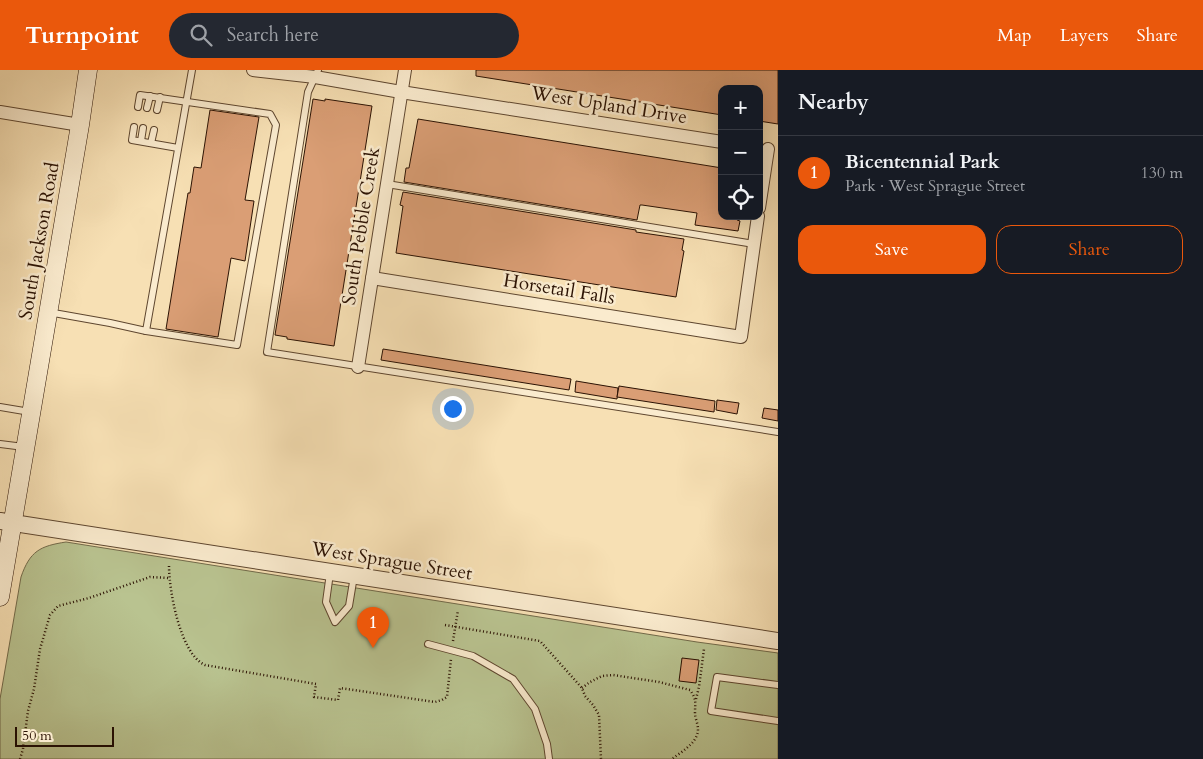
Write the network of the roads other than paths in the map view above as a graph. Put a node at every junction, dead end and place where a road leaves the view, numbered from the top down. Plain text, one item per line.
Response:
1 (88, 70) edge
2 (192, 70) edge
3 (253, 70) edge
4 (405, 70) edge
5 (316, 74) edge
6 (401, 92) junction
7 (150, 96) junction
8 (160, 97) junction
9 (186, 101) junction
10 (138, 107) dead end
11 (147, 108) dead end
12 (157, 110) dead end
13 (0, 112) edge
14 (80, 125) junction
15 (134, 127) dead end
16 (143, 128) dead end
17 (154, 130) dead end
18 (718, 141) edge
19 (141, 142) junction
20 (151, 143) junction
21 (178, 148) junction
22 (768, 149) edge
23 (763, 182) edge
24 (387, 184) junction
25 (757, 220) edge
26 (754, 244) junction
27 (372, 278) junction
28 (48, 312) junction
29 (146, 330) junction
30 (358, 367) junction
31 (0, 406) edge
32 (31, 412) junction
33 (778, 432) edge
34 (0, 444) edge
35 (25, 447) junction
36 (6, 522) edge
37 (331, 572) junction
38 (354, 576) junction
39 (0, 597) edge
40 (778, 641) edge
41 (428, 644) dead end
42 (778, 686) edge
43 (778, 722) edge
44 (549, 759) edge

1 - 14 main road, South Jackson Road
2 - 9 lane
3 - 5 street, West Upland Drive
4 - 6 street, South Pebble Creek
5 - 6 street, West Upland Drive
5 - 30 lane
6 - 18 street, West Upland Drive
6 - 24 street, South Pebble Creek
7 - 8 lane
7 - 10 lane
7 - 11 lane
8 - 9 lane
8 - 12 lane
9 - 21 lane
9 - 29 lane
13 - 14 street
14 - 28 main road, South Jackson Road
15 - 19 lane
16 - 19 lane
17 - 20 lane
19 - 20 lane
20 - 21 lane
21 - 29 lane
22 - 23 street
24 - 26 lane
24 - 27 street, South Pebble Creek
25 - 26 street
26 - 27 street, Horsetail Falls
27 - 30 street, South Pebble Creek
28 - 29 lane
28 - 32 main road, South Jackson Road
30 - 33 lane
31 - 32 lane
32 - 35 main road, South Jackson Road
34 - 35 lane
35 - 36 main road, South Jackson Road
36 - 37 street, West Sprague Street
36 - 39 main road, South Jackson Road
37 - 38 street, West Sprague Street
37 - 38 lane
38 - 40 street, West Sprague Street
41 - 44 lane
42 - 43 lane

